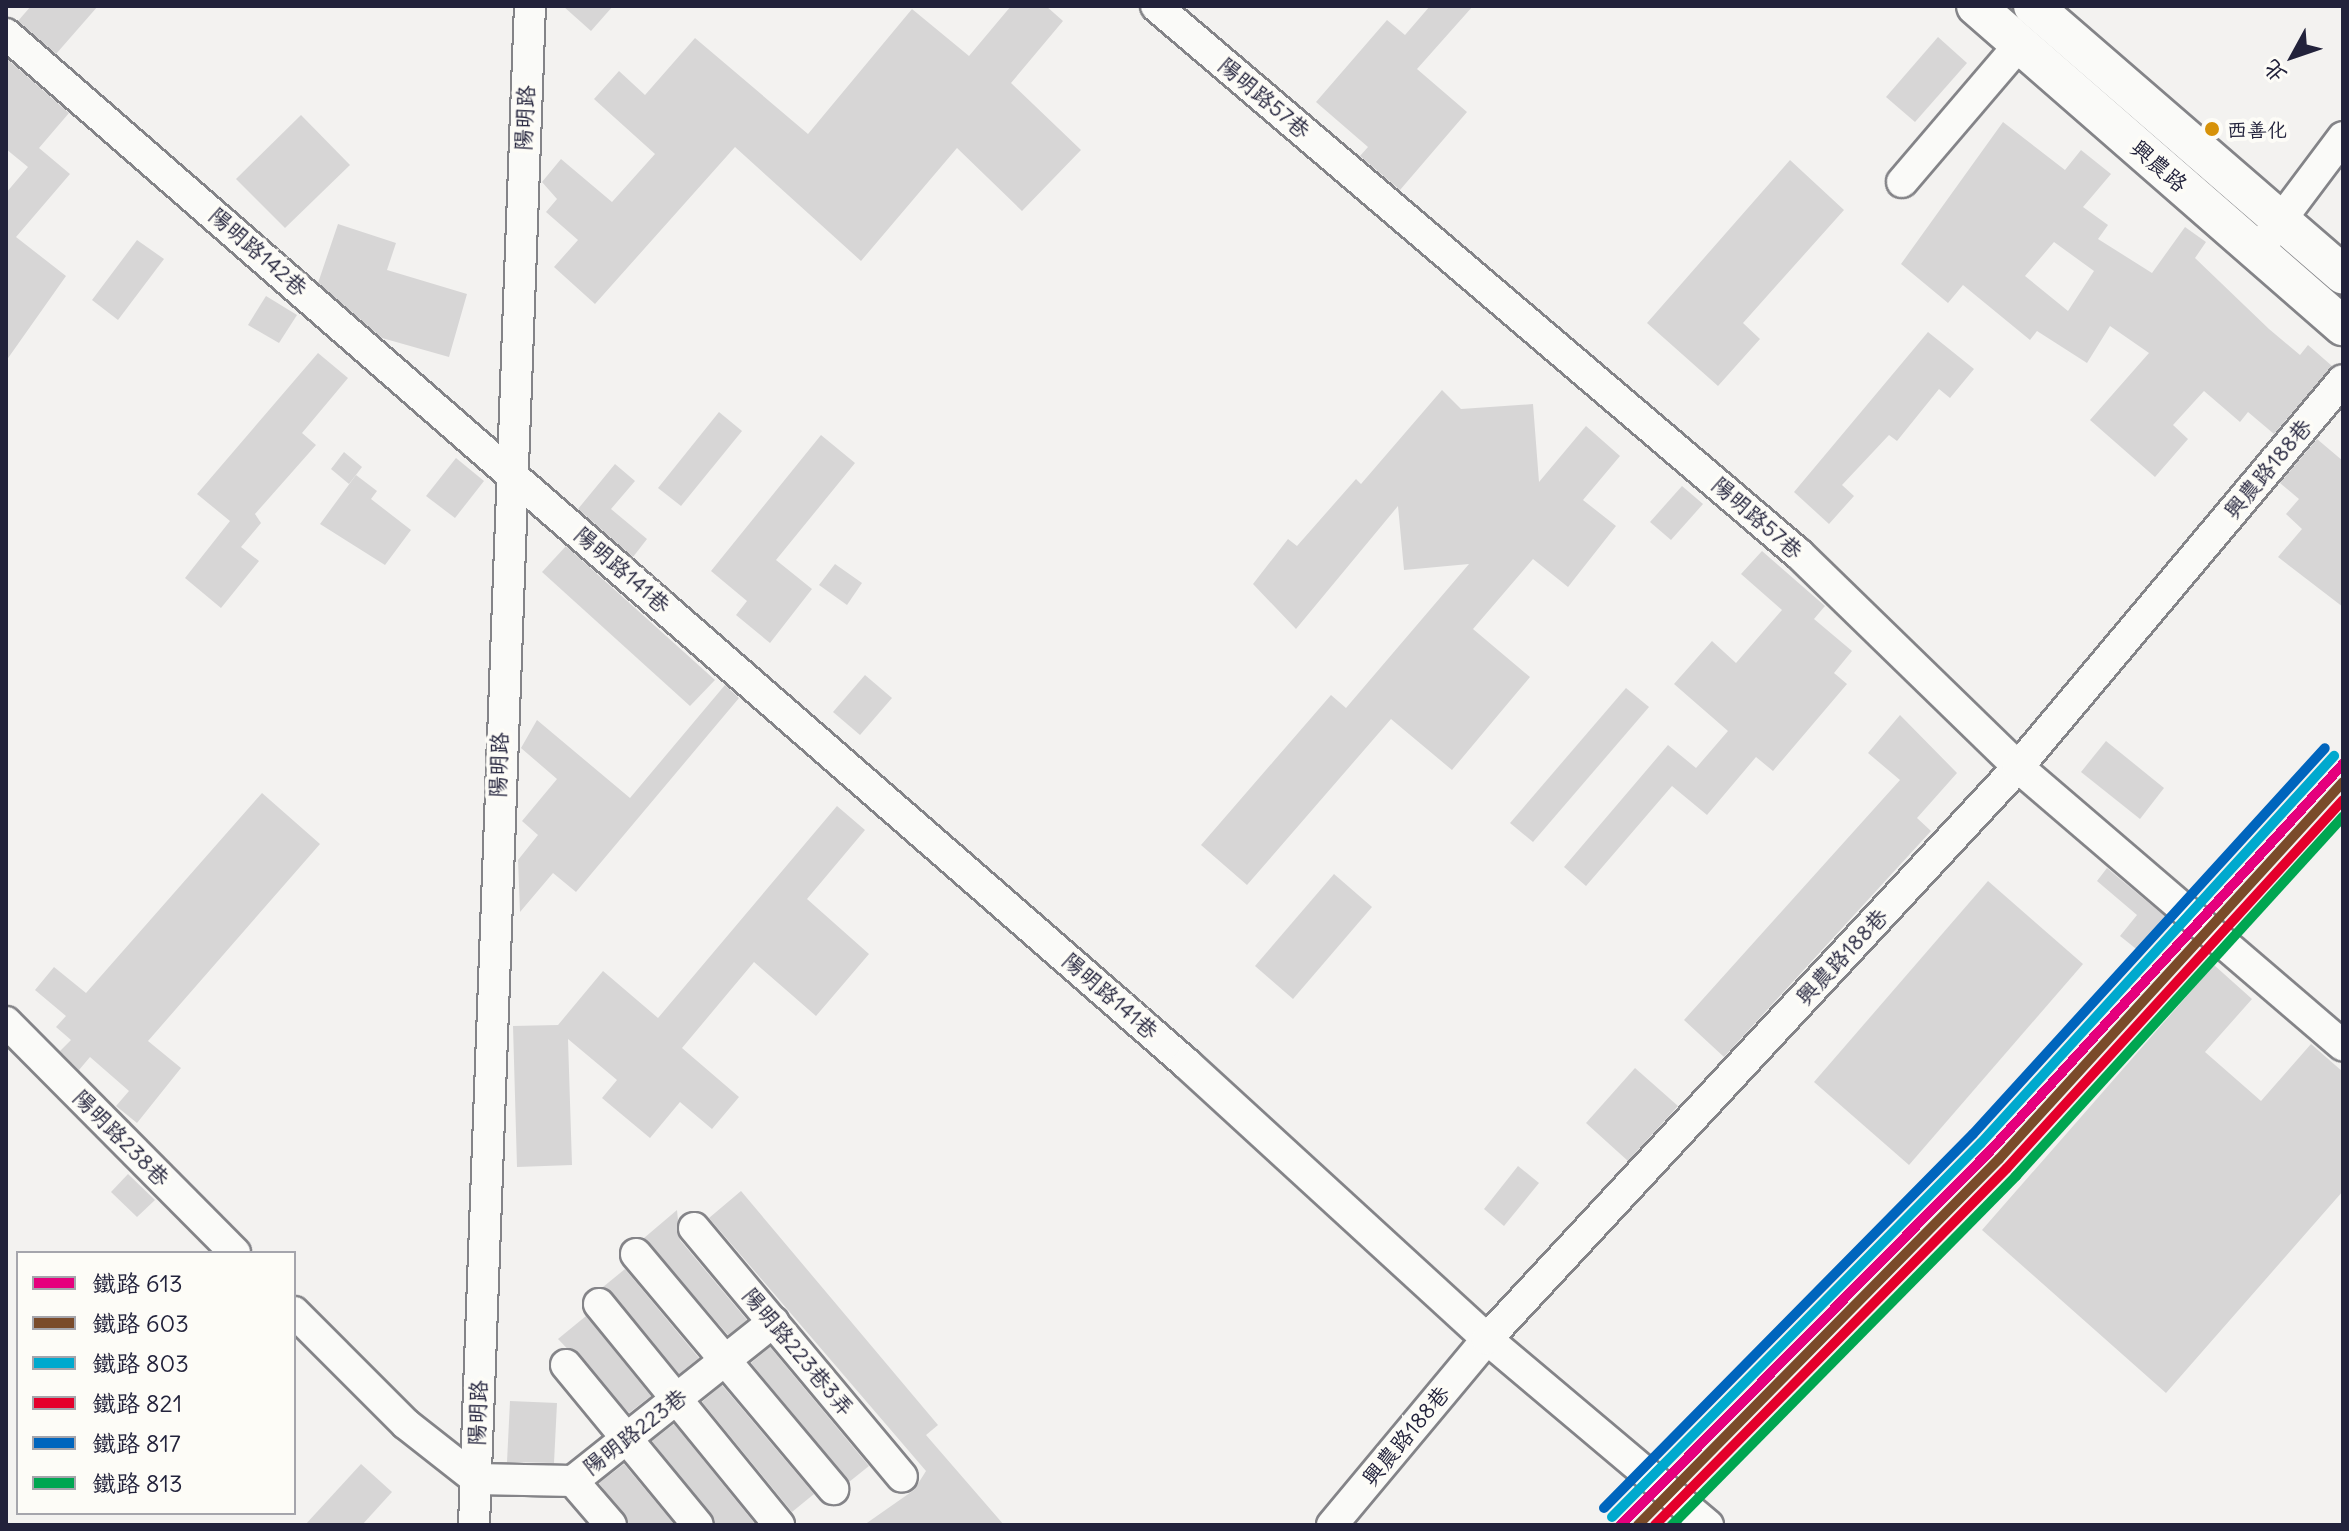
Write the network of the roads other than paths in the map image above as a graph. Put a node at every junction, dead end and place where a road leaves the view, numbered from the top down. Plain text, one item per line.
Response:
1 (530, 6) edge
2 (1156, 6) edge
3 (1976, 6) edge
4 (2033, 6) edge
5 (6, 34) edge
6 (2020, 44) junction
7 (2343, 137) edge
8 (1902, 182) dead end
9 (2279, 219) junction
10 (2259, 253) junction
11 (2343, 275) edge
12 (2343, 326) edge
13 (2343, 380) edge
14 (509, 470) junction
15 (2018, 767) junction
16 (6, 1022) edge
17 (2343, 1046) edge
18 (694, 1228) dead end
19 (233, 1251) edge
20 (636, 1254) dead end
21 (599, 1304) dead end
22 (296, 1314) edge
23 (773, 1322) junction
24 (1487, 1339) junction
25 (727, 1360) junction
26 (566, 1365) dead end
27 (677, 1399) junction
28 (626, 1440) junction
29 (902, 1477) dead end
30 (476, 1479) junction
31 (573, 1481) junction
32 (833, 1489) dead end
33 (474, 1525) edge
34 (611, 1525) edge
35 (698, 1525) edge
36 (779, 1525) edge
37 (1332, 1525) edge
38 (1708, 1525) edge

1 - 14 street, 陽明路
2 - 15 street, 陽明路57巷
3 - 6 main road, 興農路
4 - 9 main road, 興農路
5 - 14 street, 陽明路142巷
6 - 8 street
6 - 10 main road, 興農路
7 - 9 street
9 - 10 street
9 - 11 main road, 興農路
10 - 12 main road, 興農路
13 - 15 street, 興農路188巷
14 - 24 street, 陽明路141巷
14 - 30 street, 陽明路
15 - 17 street, 陽明路57巷
15 - 24 street, 興農路188巷
16 - 19 street, 陽明路238巷
18 - 23 street, 陽明路223巷3弄
20 - 25 street
21 - 27 street
22 - 30 street
23 - 25 street, 陽明路223巷
23 - 29 street, 陽明路223巷3弄
24 - 37 street, 興農路188巷
24 - 38 street, 陽明路141巷
25 - 27 street, 陽明路223巷
25 - 32 street
26 - 28 street
27 - 28 street, 陽明路223巷
27 - 36 street
28 - 31 street, 陽明路223巷
28 - 35 street
30 - 31 street, 陽明路223巷
30 - 33 street, 陽明路
31 - 34 street

